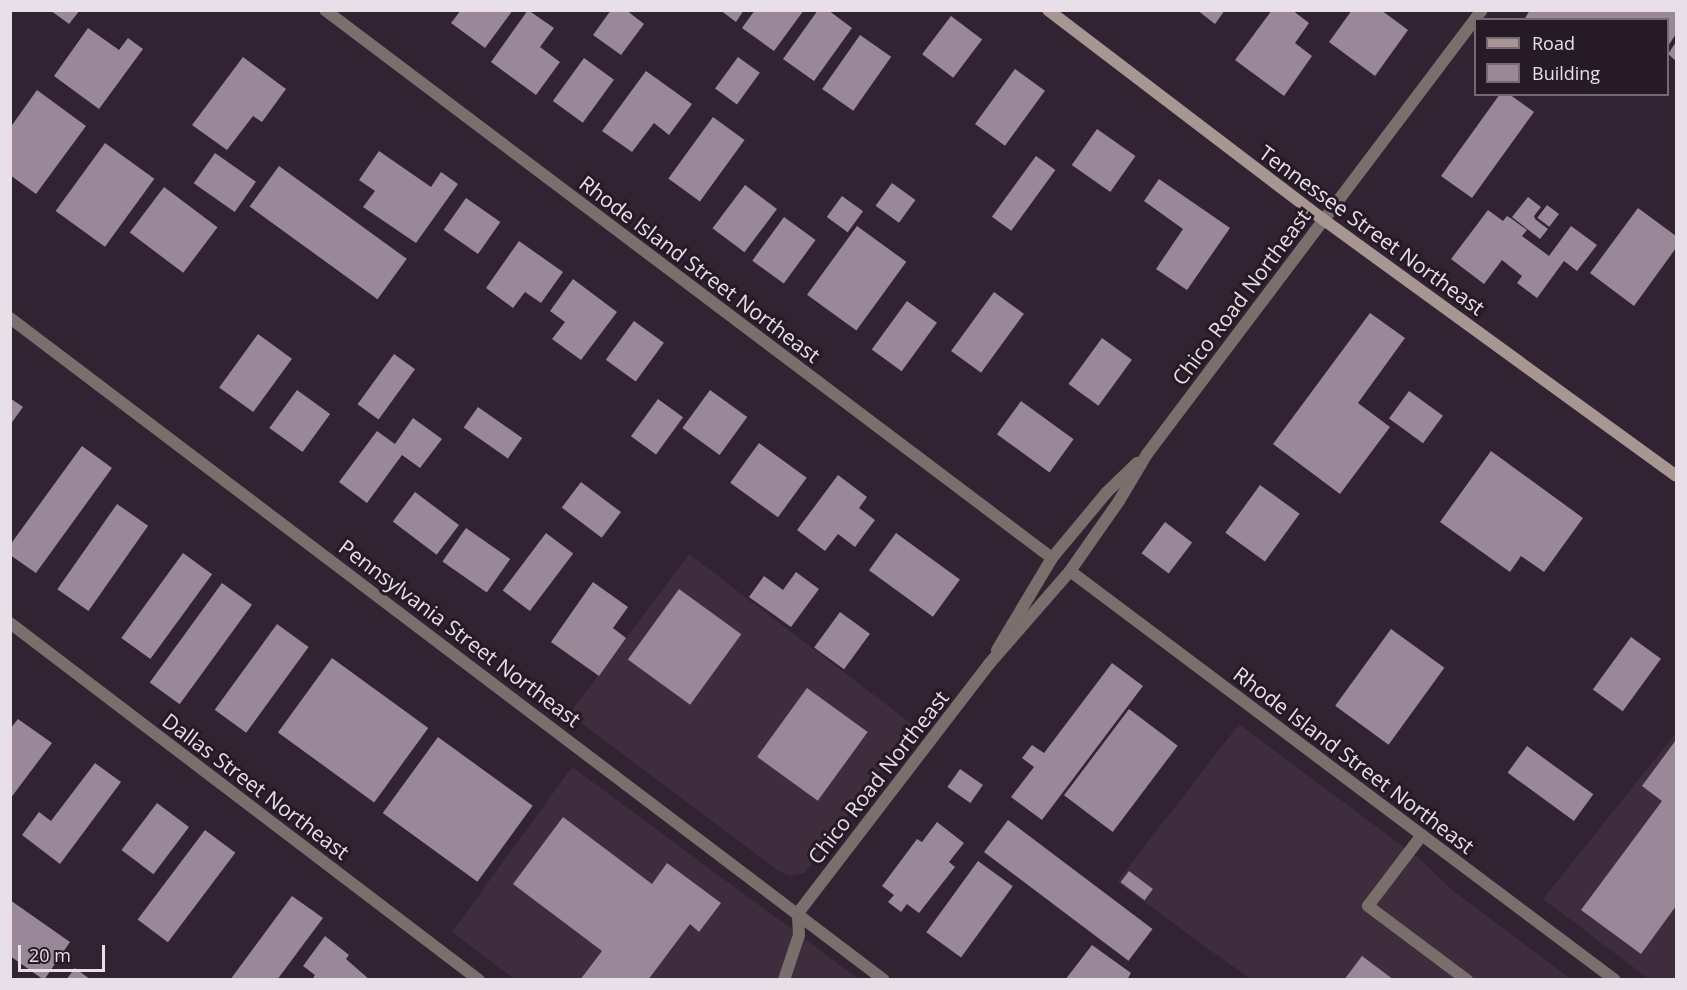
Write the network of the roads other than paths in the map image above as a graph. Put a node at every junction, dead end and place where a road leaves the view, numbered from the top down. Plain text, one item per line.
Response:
1 (325, 10) edge
2 (1048, 10) edge
3 (1474, 21) edge
4 (1324, 220) junction
5 (10, 318) edge
6 (1147, 454) junction
7 (1677, 476) edge
8 (1052, 558) junction
9 (1070, 571) junction
10 (10, 623) edge
11 (989, 664) junction
12 (1422, 835) junction
13 (798, 913) junction
14 (479, 980) edge
15 (784, 980) edge
16 (884, 980) edge
17 (1467, 980) edge
18 (1615, 980) edge

1 - 8 street, Rhode Island Street Northeast
2 - 4 street, Tennessee Street Northeast
3 - 4 street, Chico Road Northeast
4 - 6 street, Chico Road Northeast
4 - 7 street, Tennessee Street Northeast
5 - 13 street, Pennsylvania Street Northeast
6 - 8 street, Chico Road Northeast
6 - 9 street, Chico Road Northeast
8 - 11 street, Chico Road Northeast
9 - 11 street, Chico Road Northeast
9 - 12 street, Rhode Island Street Northeast
10 - 14 street, Dallas Street Northeast
11 - 13 street, Chico Road Northeast
12 - 17 street
12 - 18 street, Rhode Island Street Northeast
13 - 15 street
13 - 16 street, Pennsylvania Street Northeast

